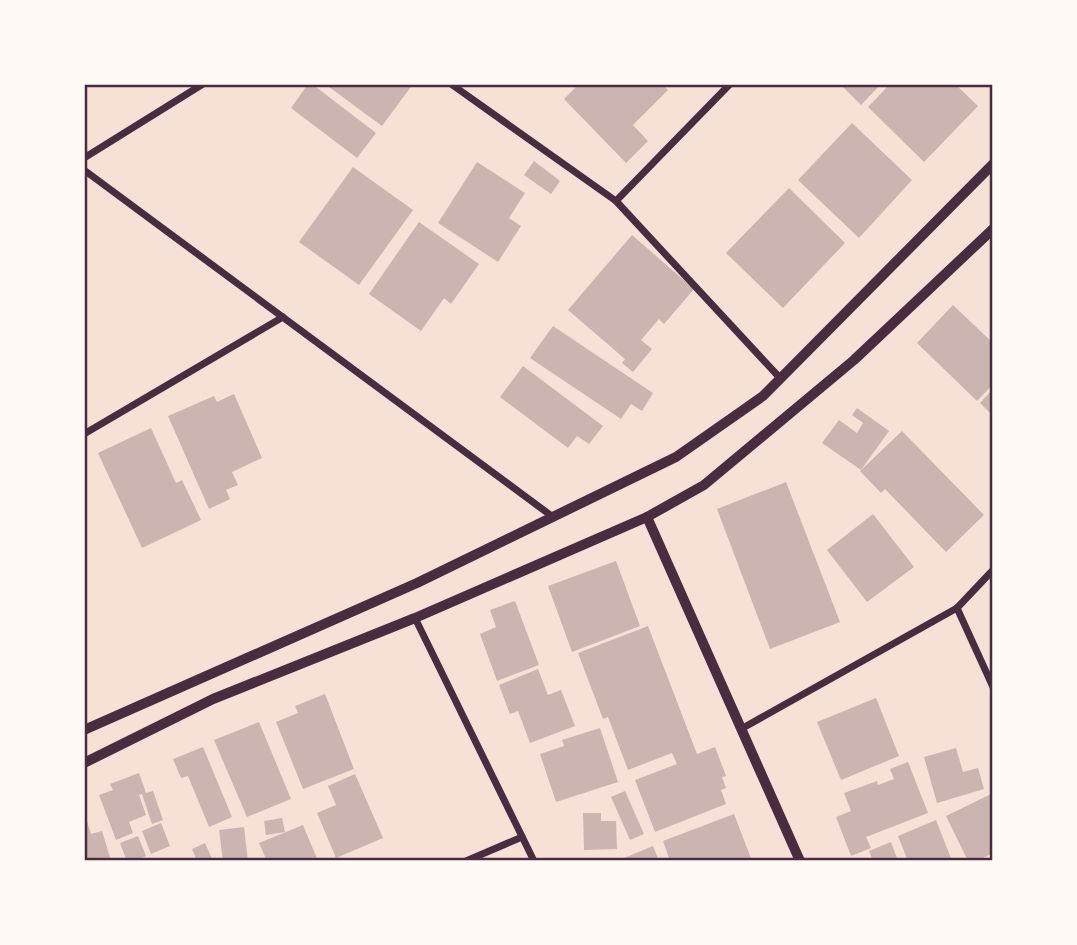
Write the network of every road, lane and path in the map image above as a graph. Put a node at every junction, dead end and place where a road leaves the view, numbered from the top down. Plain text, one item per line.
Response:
1 (203, 84) edge
2 (450, 84) edge
3 (730, 84) edge
4 (84, 158) edge
5 (993, 164) edge
6 (84, 170) edge
7 (615, 201) junction
8 (993, 229) edge
9 (283, 317) junction
10 (780, 378) junction
11 (84, 434) edge
12 (554, 517) junction
13 (647, 517) junction
14 (993, 570) edge
15 (957, 608) junction
16 (415, 618) junction
17 (993, 687) edge
18 (741, 729) junction
19 (84, 730) edge
20 (84, 764) edge
21 (523, 837) junction
22 (466, 861) edge
23 (534, 861) edge
24 (800, 861) edge

1 - 4 street
2 - 7 street
3 - 7 street
5 - 10 street
6 - 9 street
7 - 10 street
8 - 13 street
9 - 11 street
9 - 12 street
10 - 12 street
12 - 19 street
13 - 16 street
13 - 18 street
14 - 15 street
15 - 17 street
15 - 18 street
16 - 20 street
16 - 21 street
18 - 24 street
21 - 22 street
21 - 23 street

